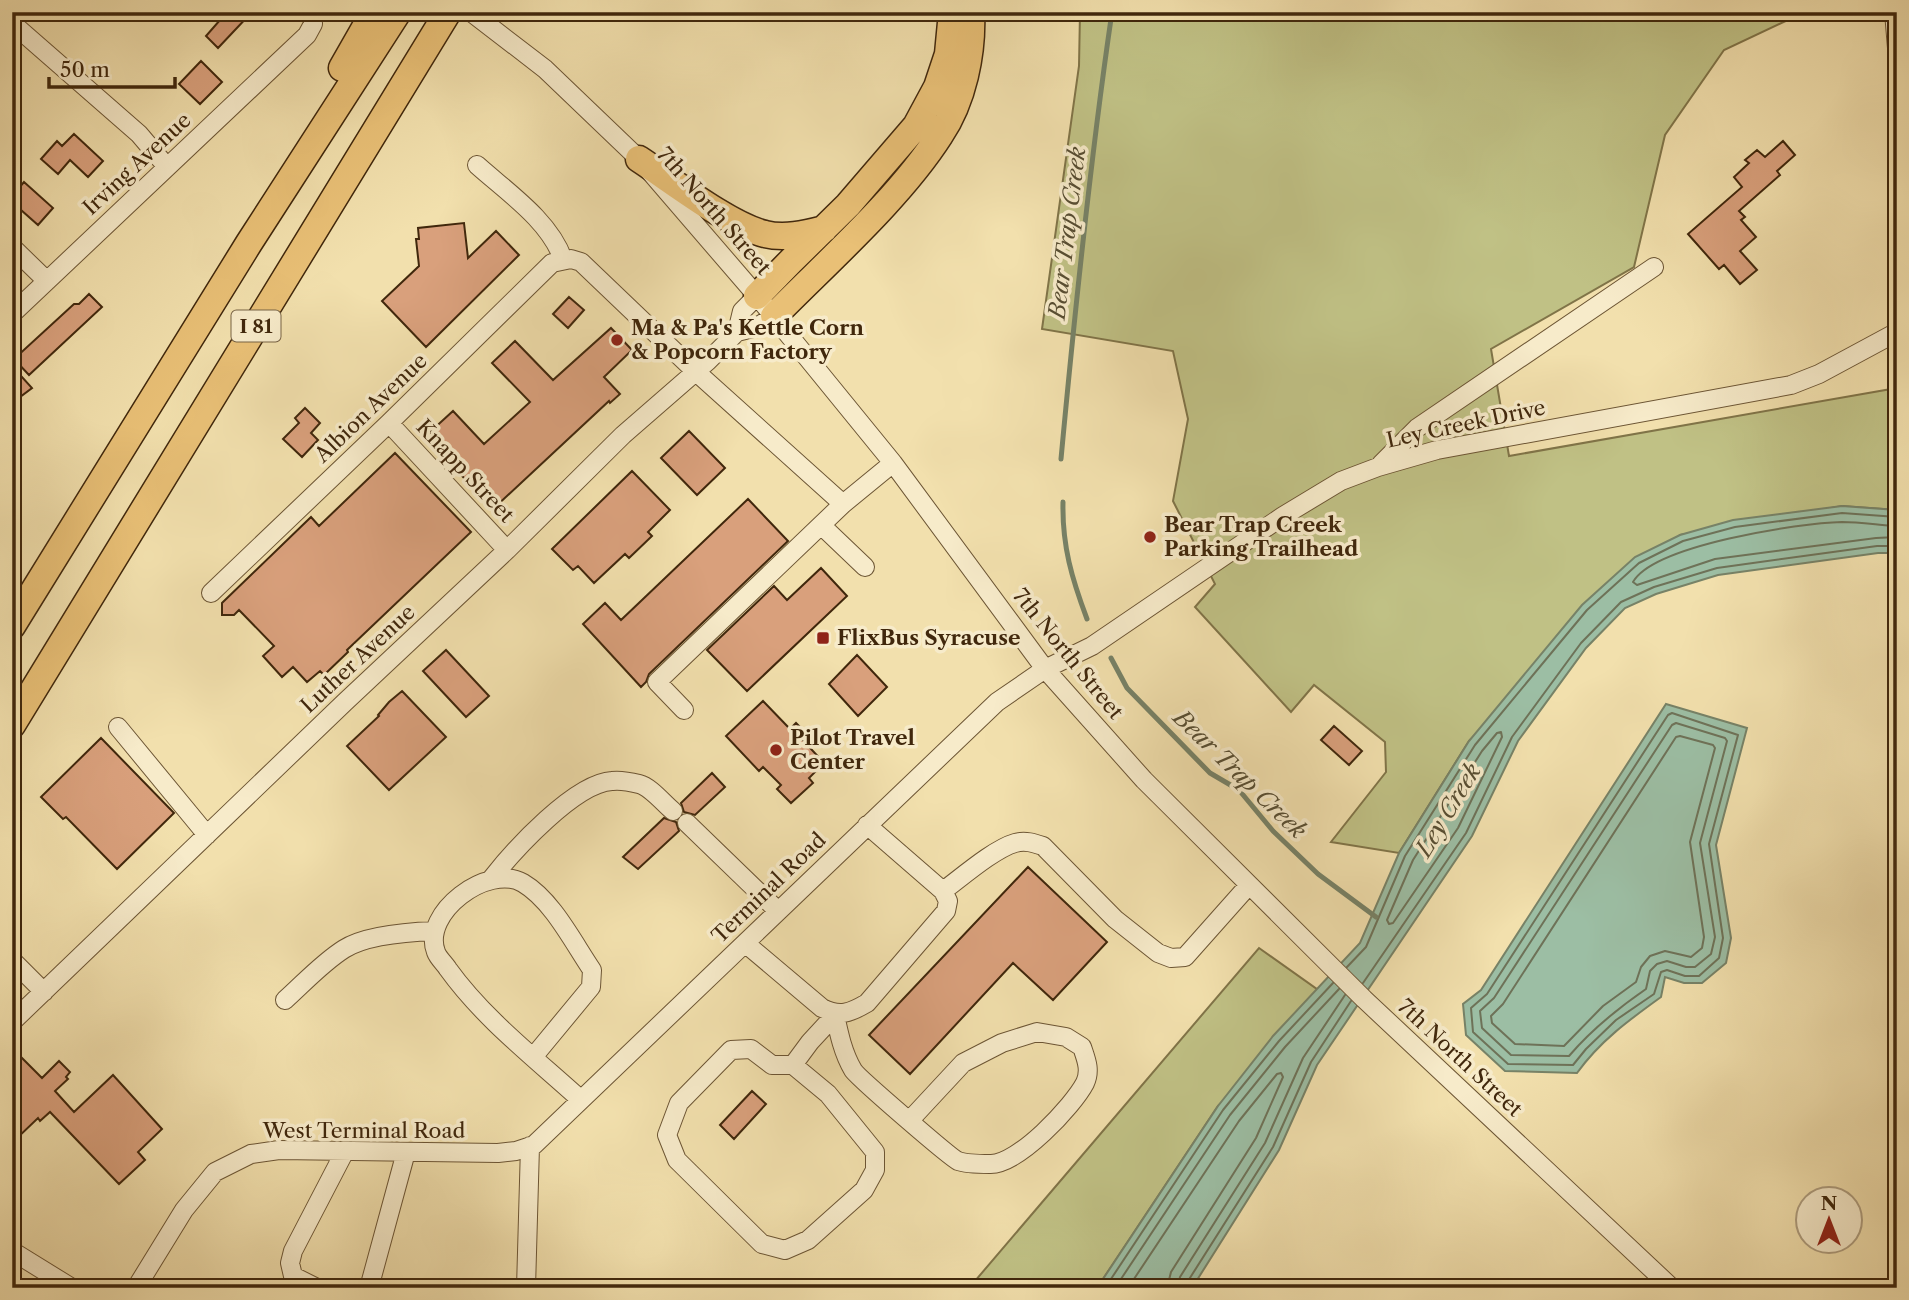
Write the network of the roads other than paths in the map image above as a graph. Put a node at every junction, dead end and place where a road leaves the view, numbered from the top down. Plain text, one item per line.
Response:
1 (312, 12) edge
2 (374, 12) edge
3 (398, 12) edge
4 (448, 12) edge
5 (458, 12) edge
6 (471, 12) edge
7 (952, 12) edge
8 (971, 12) edge
9 (1894, 12) edge
10 (12, 23) edge
11 (1897, 48) edge
12 (413, 69) junction
13 (639, 159) junction
14 (477, 165) dead end
15 (167, 167) junction
16 (824, 229) junction
17 (12, 247) edge
18 (563, 259) junction
19 (1654, 267) dead end
20 (47, 281) junction
21 (766, 306) junction
22 (12, 314) edge
23 (737, 332) junction
24 (1897, 332) edge
25 (192, 335) junction
26 (695, 370) junction
27 (389, 423) junction
28 (893, 463) junction
29 (1378, 467) junction
30 (843, 504) junction
31 (821, 525) junction
32 (507, 550) junction
33 (865, 567) dead end
34 (211, 593) dead end
35 (12, 626) edge
36 (1045, 669) junction
37 (684, 710) dead end
38 (12, 725) edge
39 (118, 727) dead end
40 (673, 811) dead end
41 (687, 823) dead end
42 (867, 825) junction
43 (207, 835) junction
44 (492, 878) junction
45 (1249, 885) junction
46 (943, 891) junction
47 (778, 911) junction
48 (435, 931) junction
49 (745, 943) junction
50 (12, 960) edge
51 (44, 992) junction
52 (285, 1000) dead end
53 (829, 1011) junction
54 (12, 1022) edge
55 (534, 1056) junction
56 (793, 1065) junction
57 (581, 1100) junction
58 (910, 1120) junction
59 (530, 1146) junction
60 (345, 1151) junction
61 (406, 1152) junction
62 (12, 1251) edge
63 (72, 1288) edge
64 (136, 1288) edge
65 (317, 1288) edge
66 (369, 1288) edge
67 (526, 1288) edge
68 (1672, 1288) edge

1 - 15 street, Irving Avenue
2 - 25 highway
3 - 25 highway, I 81
4 - 12 highway, I 81
5 - 12 highway
6 - 13 street, 7th North Street
7 - 16 highway
8 - 21 highway
9 - 11 street
10 - 15 street
12 - 38 highway, I 81
13 - 16 highway
13 - 21 street, 7th North Street
14 - 18 street
15 - 20 street, Irving Avenue
16 - 21 highway
17 - 20 street
18 - 26 street
18 - 27 street, Albion Avenue
19 - 29 street
20 - 22 street, Irving Avenue
21 - 23 street, Luther Avenue
21 - 23 street, Luther Avenue
21 - 28 street, 7th North Street
23 - 26 street, Luther Avenue
24 - 29 street, Ley Creek Drive
25 - 35 highway, I 81
26 - 30 street
26 - 32 street, Luther Avenue
27 - 32 street, Knapp Street
27 - 34 street, Albion Avenue
28 - 30 street
28 - 36 street, 7th North Street
29 - 36 street, Ley Creek Drive
30 - 31 street
31 - 33 street
31 - 37 street
32 - 43 street, Luther Avenue
36 - 42 street, Terminal Road
36 - 45 street, 7th North Street
39 - 43 street
40 - 44 street
41 - 47 street
42 - 46 street
42 - 47 street, Terminal Road
43 - 51 street, Luther Avenue
44 - 48 street
44 - 55 street
45 - 46 street
45 - 68 street, 7th North Street
46 - 53 street
47 - 49 street, Terminal Road
48 - 52 street
48 - 55 street
49 - 53 street
49 - 57 street, Terminal Road
50 - 51 street
51 - 54 street, Luther Avenue
53 - 56 street
53 - 58 street
55 - 57 street
56 - 56 street
57 - 59 street, Terminal Road
58 - 58 street
59 - 61 street, West Terminal Road
59 - 67 street
60 - 61 street, West Terminal Road
60 - 64 street, West Terminal Road
60 - 65 street
61 - 66 street
62 - 63 street

